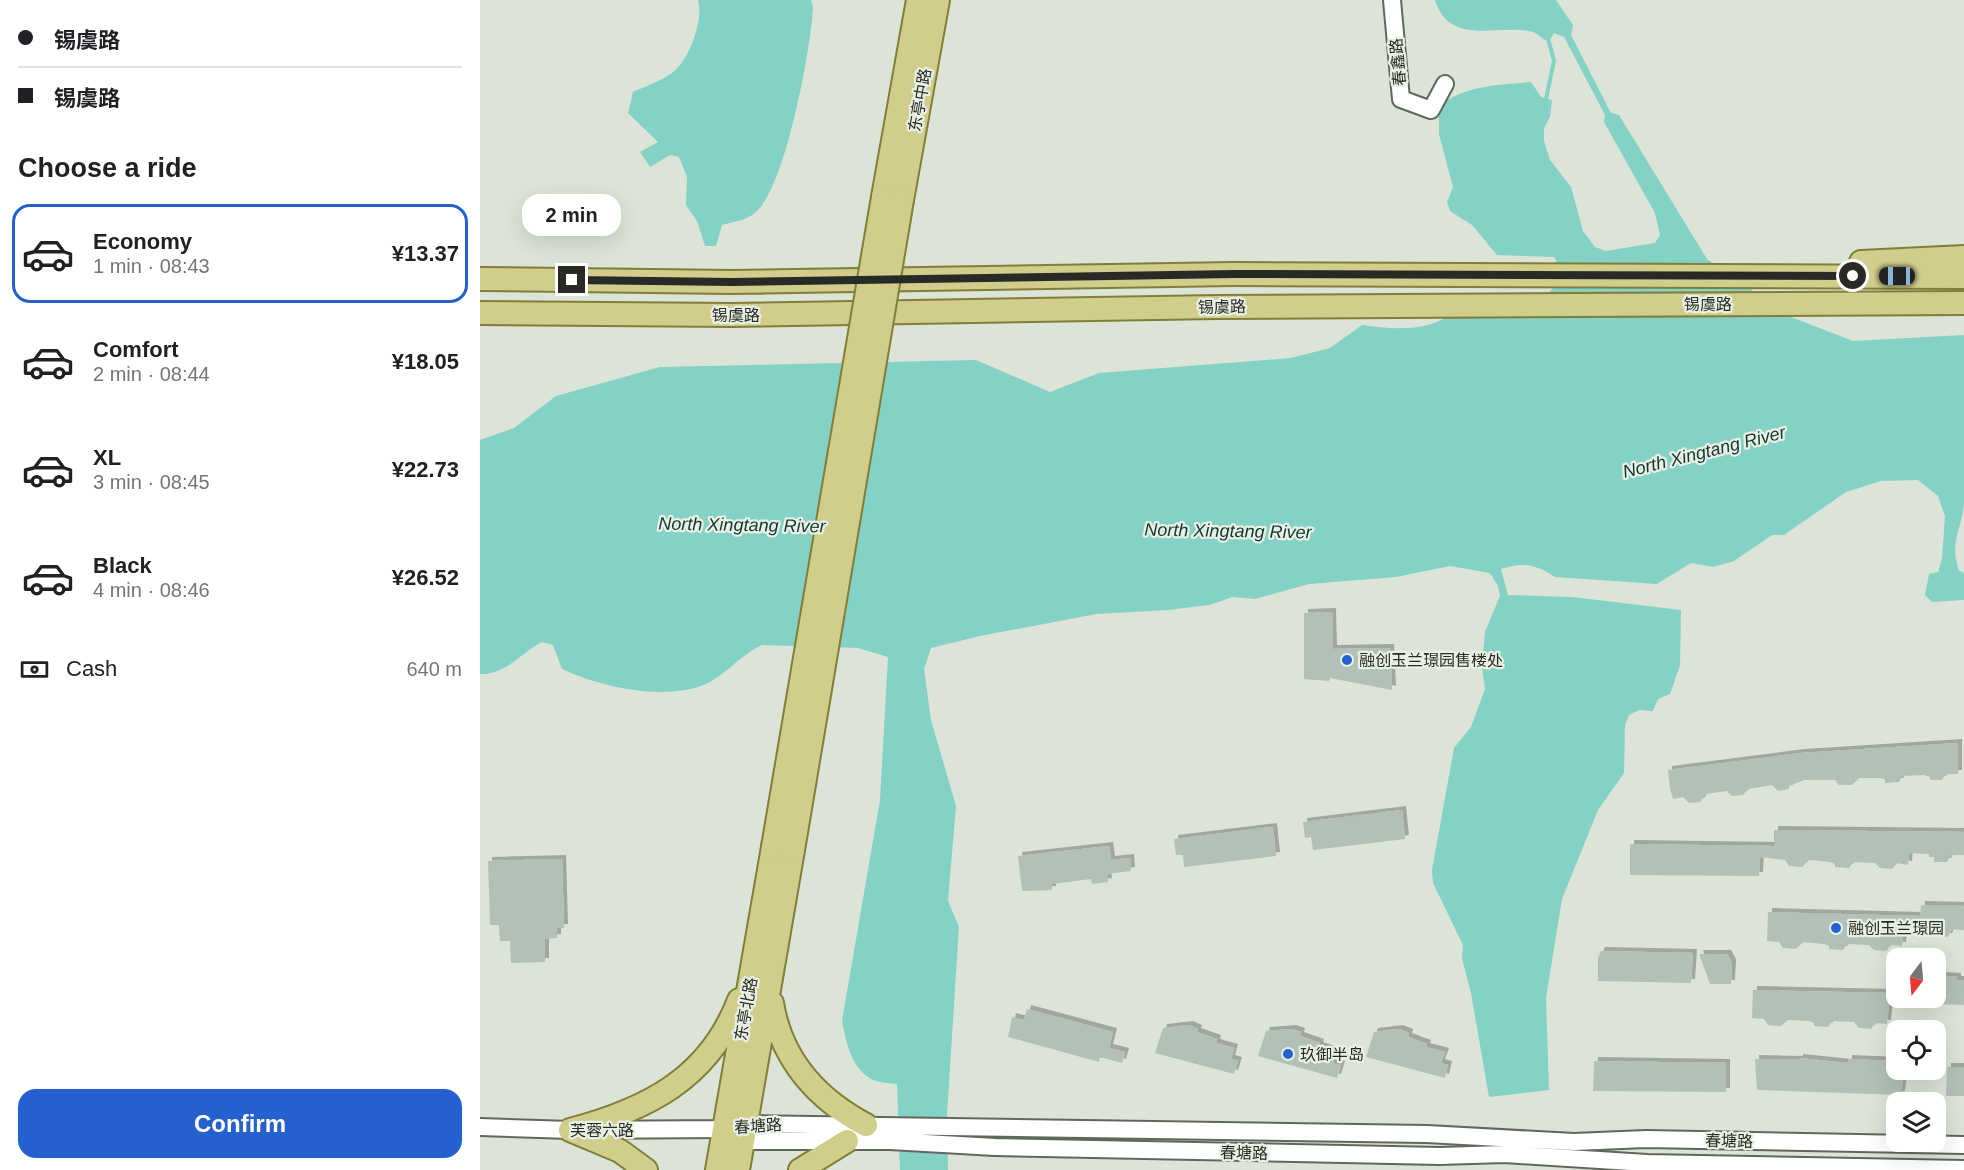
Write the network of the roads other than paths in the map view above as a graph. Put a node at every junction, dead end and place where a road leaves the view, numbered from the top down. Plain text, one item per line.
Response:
1 (918, 0) edge
2 (938, 0) edge
3 (1392, 0) edge
4 (1445, 84) dead end
5 (892, 199) junction
6 (1964, 257) edge
7 (1674, 276) junction
8 (1964, 277) edge
9 (480, 279) edge
10 (1964, 303) edge
11 (480, 313) edge
12 (783, 849) junction
13 (755, 957) junction
14 (770, 991) junction
15 (866, 1125) junction
16 (480, 1127) edge
17 (570, 1130) junction
18 (738, 1131) junction
19 (891, 1133) junction
20 (954, 1137) junction
21 (847, 1141) junction
22 (1964, 1145) edge
23 (1504, 1147) junction
24 (1573, 1149) junction
25 (1466, 1163) edge
26 (1964, 1169) edge
27 (646, 1170) edge
28 (717, 1170) edge
29 (738, 1170) edge
30 (800, 1170) edge

1 - 5 main road, 东亭中路
2 - 5 main road, 东亭中路
3 - 4 street, 春鑫路
5 - 12 main road, bridge
6 - 7 main road
7 - 8 main road, 锡虞路
7 - 9 main road, 锡虞路
10 - 11 main road, 锡虞路
12 - 13 main road, 东亭北路
12 - 14 main road, 东亭北路
13 - 17 main road
13 - 18 main road, 东亭北路
14 - 15 main road
14 - 18 main road, 东亭北路
15 - 18 street, 春塘路
15 - 19 street, 春塘路
16 - 17 street, 芙蓉六路
17 - 18 street, 芙蓉六路
17 - 27 main road
18 - 21 street, 春塘路
18 - 28 main road, 东亭北路
18 - 29 main road, 东亭北路
19 - 20 street, 春塘路
19 - 21 street, 春塘路
20 - 23 street, 春塘路
20 - 25 street, 春塘路
21 - 30 main road
22 - 24 street, 春塘路
23 - 24 street, 春塘路
23 - 25 street, 春塘路
24 - 26 street, 春塘路

